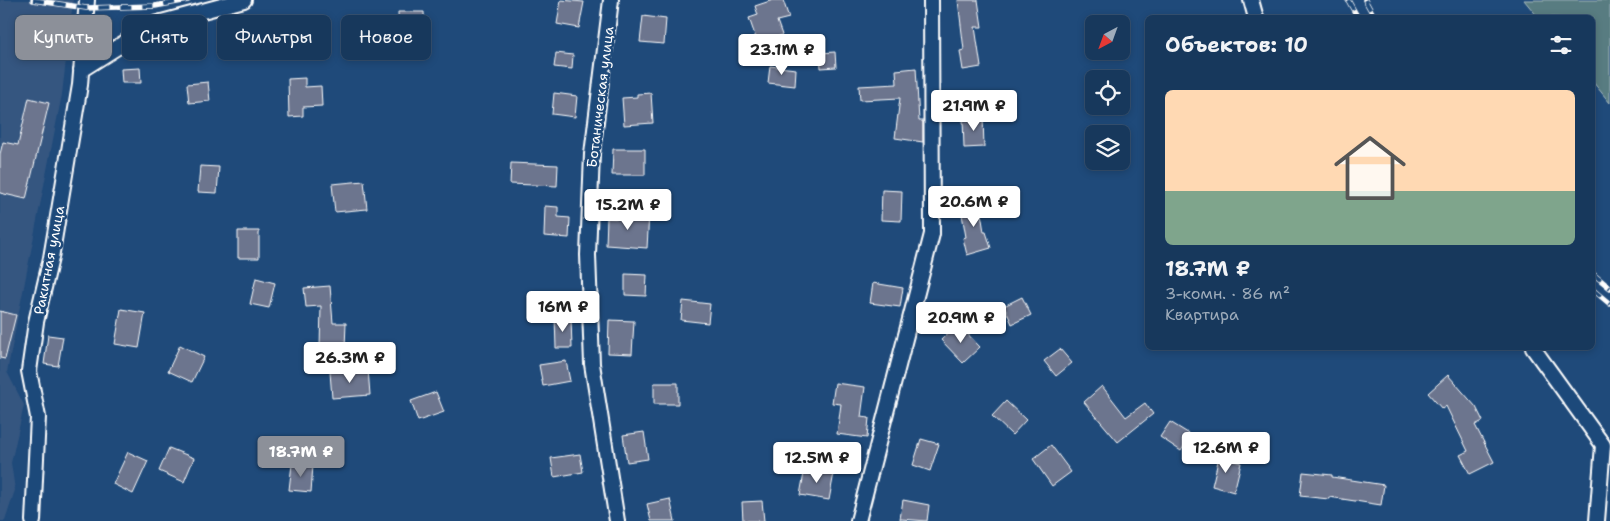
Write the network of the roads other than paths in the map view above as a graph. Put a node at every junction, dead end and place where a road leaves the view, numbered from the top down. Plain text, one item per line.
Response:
1 (88, 0) edge
2 (244, 0) edge
3 (612, 0) edge
4 (931, 0) edge
5 (1251, 0) edge
6 (1255, 15) edge
7 (81, 70) junction
8 (1534, 350) edge
9 (33, 521) edge
10 (618, 521) edge
11 (858, 521) edge
12 (1597, 521) edge

1 - 7 street, Ракитная улица
2 - 7 street
3 - 10 street, Ботаническая улица
4 - 11 street
5 - 6 street
7 - 9 street, Ракитная улица
8 - 12 street

